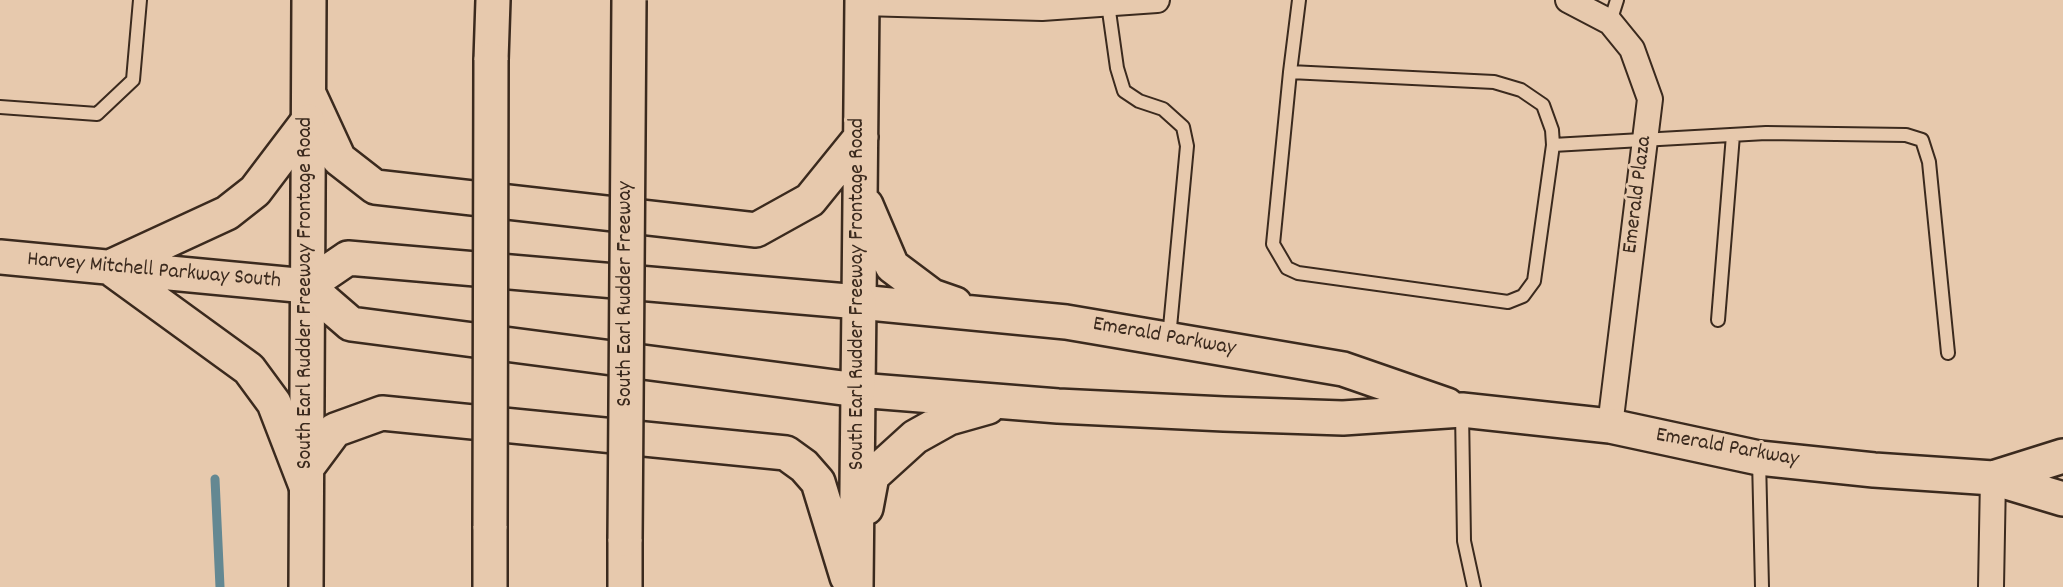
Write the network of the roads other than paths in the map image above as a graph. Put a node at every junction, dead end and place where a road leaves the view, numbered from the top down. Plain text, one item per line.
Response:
1 (140, 0) edge
2 (309, 0) edge
3 (493, 0) edge
4 (629, 0) edge
5 (1157, 0) edge
6 (1299, 0) edge
7 (1568, 0) edge
8 (862, 2) edge
9 (1108, 4) junction
10 (1613, 11) edge
11 (1290, 72) junction
12 (0, 107) edge
13 (308, 108) junction
14 (1732, 135) junction
15 (861, 137) junction
16 (1646, 138) junction
17 (1554, 145) junction
18 (860, 192) junction
19 (0, 257) edge
20 (109, 267) junction
21 (307, 286) junction
22 (859, 302) junction
23 (979, 312) junction
24 (1718, 320) dead end
25 (1169, 339) junction
26 (1948, 353) dead end
27 (858, 390) junction
28 (1006, 402) junction
29 (1462, 410) junction
30 (1610, 426) junction
31 (2063, 456) edge
32 (1759, 458) junction
33 (306, 477) junction
34 (1993, 478) junction
35 (2063, 499) edge
36 (857, 554) junction
37 (306, 587) edge
38 (490, 587) edge
39 (626, 587) edge
40 (850, 587) edge
41 (856, 587) edge
42 (1474, 587) edge
43 (1762, 587) edge
44 (1991, 587) edge

1 - 12 lane
2 - 13 main road, South Earl Rudder Freeway Frontage Road
3 - 38 main road, bridge
4 - 39 main road, South Earl Rudder Freeway, bridge
5 - 9 street
6 - 11 lane
7 - 10 street, Emerald Plaza
8 - 9 street
8 - 15 main road, South Earl Rudder Freeway Frontage Road
9 - 25 lane
10 - 16 street, Emerald Plaza
11 - 17 lane
11 - 17 lane
13 - 15 main road
13 - 20 main road
13 - 21 main road, South Earl Rudder Freeway Frontage Road
14 - 16 lane
14 - 24 lane
14 - 26 lane
15 - 18 main road, South Earl Rudder Freeway Frontage Road
16 - 17 lane
16 - 30 street, Emerald Plaza
18 - 22 main road, South Earl Rudder Freeway Frontage Road
18 - 23 main road
19 - 20 main road, Harvey Mitchell Parkway South
20 - 21 main road, Harvey Mitchell Parkway South
20 - 33 main road
21 - 22 main road, Harvey Mitchell Parkway South
21 - 27 main road, Harvey Mitchell Parkway South
21 - 33 main road, South Earl Rudder Freeway Frontage Road
22 - 23 main road, Emerald Parkway
22 - 27 main road, South Earl Rudder Freeway Frontage Road
23 - 25 main road, Emerald Parkway
25 - 29 main road, Emerald Parkway
27 - 28 main road, Emerald Parkway
27 - 36 main road, South Earl Rudder Freeway Frontage Road
28 - 29 main road, Emerald Parkway
28 - 36 main road
29 - 30 main road, Emerald Parkway
29 - 42 lane
30 - 32 main road, Emerald Parkway
31 - 34 main road, Emerald Parkway
32 - 34 main road, Emerald Parkway
32 - 43 lane
33 - 37 main road, South Earl Rudder Freeway Frontage Road
33 - 40 main road
34 - 35 main road, Emerald Parkway
34 - 44 street
36 - 41 main road, South Earl Rudder Freeway Frontage Road

